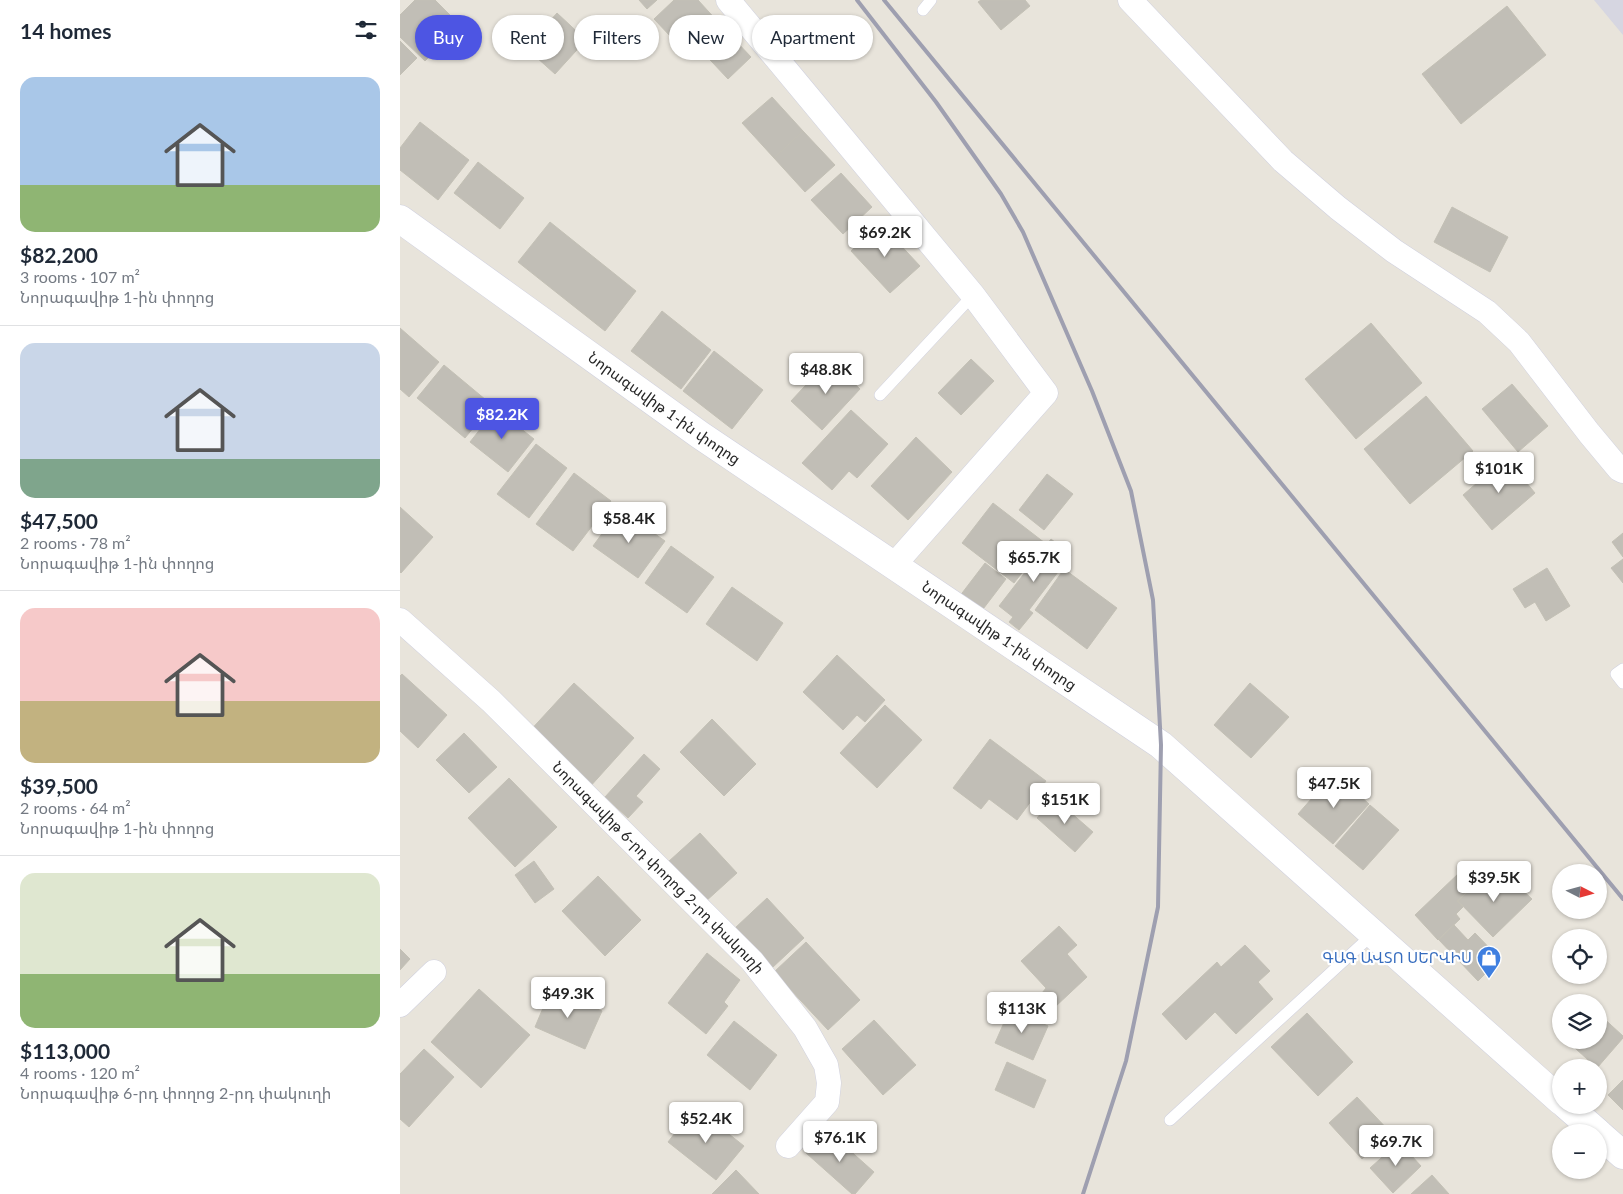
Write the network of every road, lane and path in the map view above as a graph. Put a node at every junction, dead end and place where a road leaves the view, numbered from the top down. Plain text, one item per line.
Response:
1 (728, 0) edge
2 (931, 0) edge
3 (1130, 0) edge
4 (923, 10) dead end
5 (400, 219) edge
6 (973, 295) junction
7 (880, 395) dead end
8 (1623, 471) edge
9 (894, 565) junction
10 (400, 620) edge
11 (1623, 669) edge
12 (1623, 683) edge
13 (1373, 934) junction
14 (434, 972) dead end
15 (400, 1005) edge
16 (1552, 1093) edge
17 (1576, 1114) edge
18 (1170, 1120) dead end
19 (1588, 1124) edge
20 (1607, 1141) edge
21 (788, 1146) dead end
22 (1623, 1156) edge

1 - 6 street
2 - 4 lane
3 - 8 street
5 - 9 main road, Նորագավիթ 1-ին փողոց
6 - 7 lane
6 - 9 street
9 - 13 main road, Նորագավիթ 1-ին փողոց
10 - 21 street, Նորագավիթ 6-րդ փողոց 2-րդ փակուղի
11 - 12 lane
13 - 16 main road, Նորագավիթ 1-ին փողոց
13 - 18 lane
14 - 15 street
17 - 19 main road
20 - 22 main road

